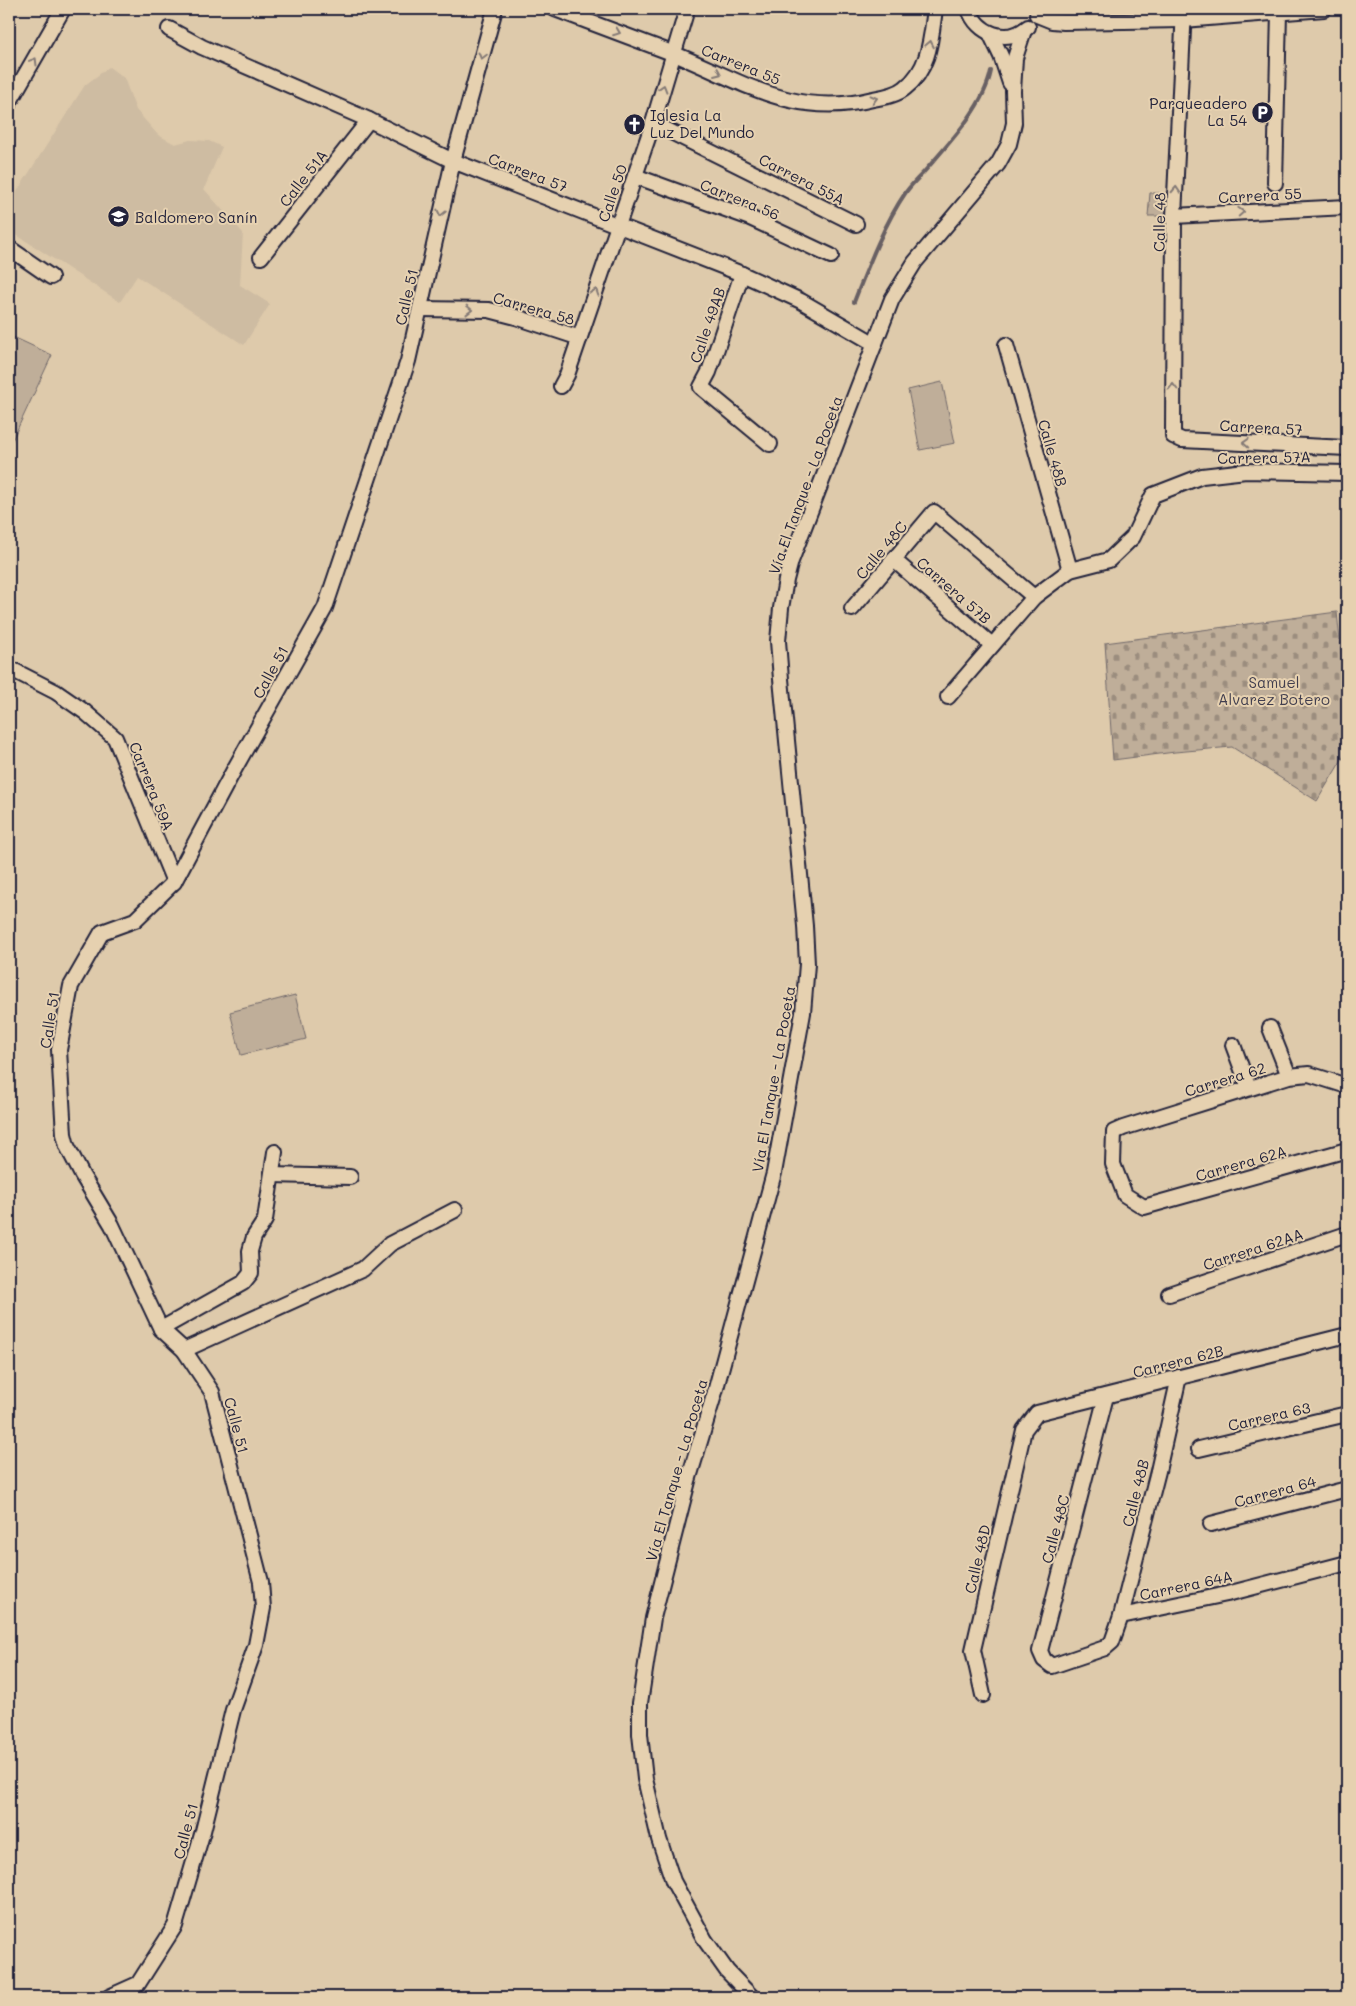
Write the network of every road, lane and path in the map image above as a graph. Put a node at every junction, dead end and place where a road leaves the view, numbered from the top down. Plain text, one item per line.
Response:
1 (63, 9) edge
2 (495, 9) edge
3 (555, 9) edge
4 (687, 9) edge
5 (935, 9) edge
6 (969, 9) edge
7 (1324, 9) edge
8 (1038, 11) edge
9 (1279, 12) junction
10 (1184, 14) edge
11 (169, 29) dead end
12 (1024, 30) junction
13 (990, 33) junction
14 (673, 54) junction
15 (1013, 91) junction
16 (9, 103) edge
17 (370, 120) junction
18 (653, 123) junction
19 (453, 161) junction
20 (635, 176) junction
21 (1275, 183) dead end
22 (1347, 207) edge
23 (1174, 216) junction
24 (618, 224) junction
25 (856, 224) dead end
26 (9, 248) edge
27 (831, 256) dead end
28 (261, 257) dead end
29 (742, 274) junction
30 (51, 277) dead end
31 (420, 308) junction
32 (580, 338) junction
33 (875, 344) junction
34 (1006, 345) dead end
35 (561, 386) dead end
36 (1173, 436) joint
37 (770, 444) dead end
38 (1347, 448) edge
39 (1347, 473) edge
40 (894, 560) junction
41 (1070, 570) junction
42 (1034, 597) junction
43 (852, 609) dead end
44 (992, 645) junction
45 (9, 668) edge
46 (948, 697) dead end
47 (174, 882) junction
48 (1270, 1028) dead end
49 (1233, 1046) dead end
50 (1289, 1076) junction
51 (1347, 1086) edge
52 (1249, 1088) junction
53 (1347, 1150) edge
54 (275, 1152) dead end
55 (272, 1176) junction
56 (350, 1177) dead end
57 (1144, 1208) joint
58 (455, 1210) dead end
59 (1347, 1234) edge
60 (1169, 1294) dead end
61 (162, 1330) junction
62 (1347, 1334) edge
63 (184, 1350) junction
64 (1179, 1377) junction
65 (1106, 1396) junction
66 (1347, 1414) edge
67 (1024, 1430) joint
68 (1199, 1449) dead end
69 (1347, 1489) edge
70 (1211, 1524) dead end
71 (1347, 1563) edge
72 (1121, 1616) junction
73 (983, 1695) dead end
74 (109, 1997) edge
75 (752, 1997) edge

16 -> 1 street
2 -> 19 street, Calle 51
3 -> 14 street, Carrera 55
4 - 14 street, Calle 50
14 -> 5 street, Carrera 55
6 - 13 street, Vía El Tanque - La Poceta
7 - 9 street
8 - 10 street
8 - 12 street
9 - 10 street
9 - 21 street
23 -> 10 street, Calle 48
11 - 17 street, Carrera 57
12 - 13 street
12 - 15 street, Vía El Tanque - La Poceta
13 - 15 street, Vía El Tanque - La Poceta
18 -> 14 street, Calle 50
15 - 33 street, Vía El Tanque - La Poceta
17 - 19 street, Carrera 57
17 - 28 street, Calle 51A
18 - 20 street, Calle 50
18 - 25 street, Carrera 55A
19 - 24 street, Carrera 57
19 -> 31 street, Calle 51
20 - 24 street, Calle 50
20 - 27 street, Carrera 56
23 -> 22 street, Carrera 55
36 -> 23 street, Calle 48
24 - 29 street, Carrera 57
32 -> 24 street, Calle 50
26 - 30 street
29 - 33 street, Carrera 57
29 - 37 street, Calle 49AB
31 -> 32 street, Carrera 58
31 - 47 street, Calle 51
32 - 35 street, Calle 50
33 - 75 street, Vía El Tanque - La Poceta
34 - 41 street, Calle 48B
38 -> 36 street, Carrera 57
39 - 41 street, Carrera 57A
40 - 42 street, Calle 48C
40 - 43 street, Calle 48C
40 - 44 street, Carrera 57B
41 - 42 street, Carrera 57A
42 - 44 street
44 - 46 street
45 - 47 street, Carrera 59A
47 - 61 street, Calle 51
48 - 50 street
49 - 52 street
50 - 51 street, Carrera 62
50 - 52 street, Carrera 62
52 - 57 street, Carrera 62
53 - 57 street, Carrera 62A
54 - 55 street
55 - 56 street
55 - 61 street
58 - 63 street
59 - 60 street, Carrera 62AA
61 - 63 street, Calle 51
62 - 64 street, Carrera 62B
63 - 74 street, Calle 51
64 - 65 street, Carrera 62B
64 - 72 street, Calle 48B
65 - 67 street, Carrera 62B
65 - 72 street, Calle 48C
66 - 68 street, Carrera 63
67 - 73 street, Calle 48D
69 - 70 street, Carrera 64
71 - 72 street, Carrera 64A

